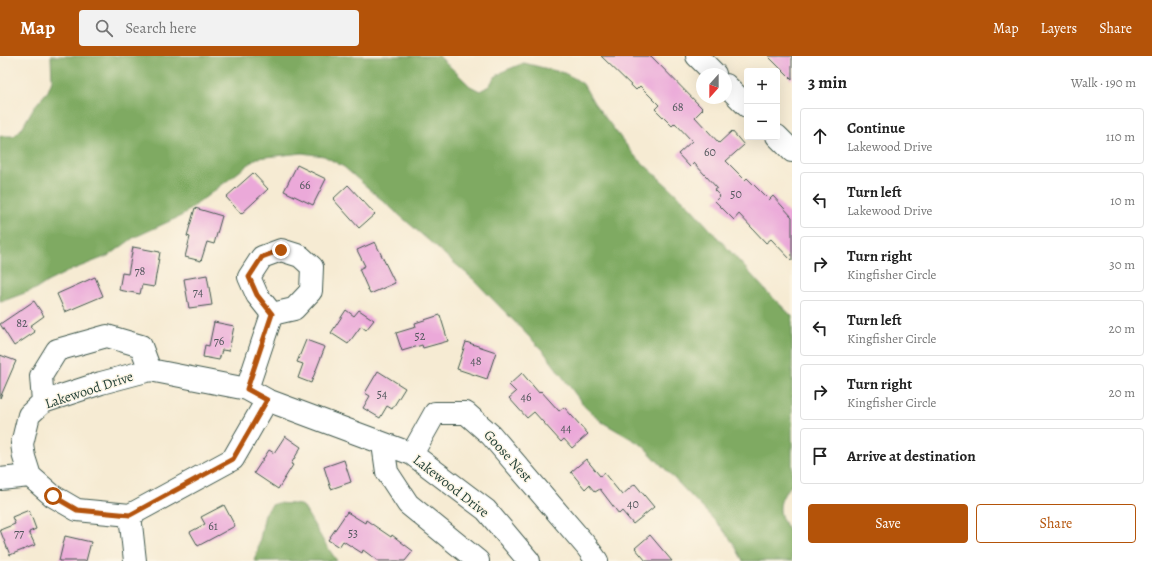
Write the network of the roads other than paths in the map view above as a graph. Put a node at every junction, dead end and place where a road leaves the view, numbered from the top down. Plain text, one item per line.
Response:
1 (697, 56) edge
2 (709, 68) edge
3 (732, 91) edge
4 (745, 104) edge
5 (780, 139) edge
6 (792, 151) edge
7 (272, 314) dead end
8 (150, 370) junction
9 (247, 389) junction
10 (267, 400) junction
11 (43, 402) junction
12 (383, 444) junction
13 (412, 454) junction
14 (30, 476) junction
15 (0, 479) edge
16 (130, 515) junction
17 (135, 561) edge
18 (478, 561) edge
19 (529, 561) edge
20 (597, 561) edge

1 - 2 street
3 - 4 street
5 - 6 street
7 - 9 street
8 - 9 street, Lakewood Drive
8 - 11 street, Lakewood Drive
8 - 11 street
9 - 10 street, Lakewood Drive
10 - 12 street, Lakewood Drive
10 - 16 street
11 - 14 street, Lakewood Drive
12 - 13 street, Lakewood Drive
12 - 18 street
13 - 19 street, Lakewood Drive
13 - 20 street, Goose Nest
14 - 15 street
14 - 16 street
16 - 17 street

